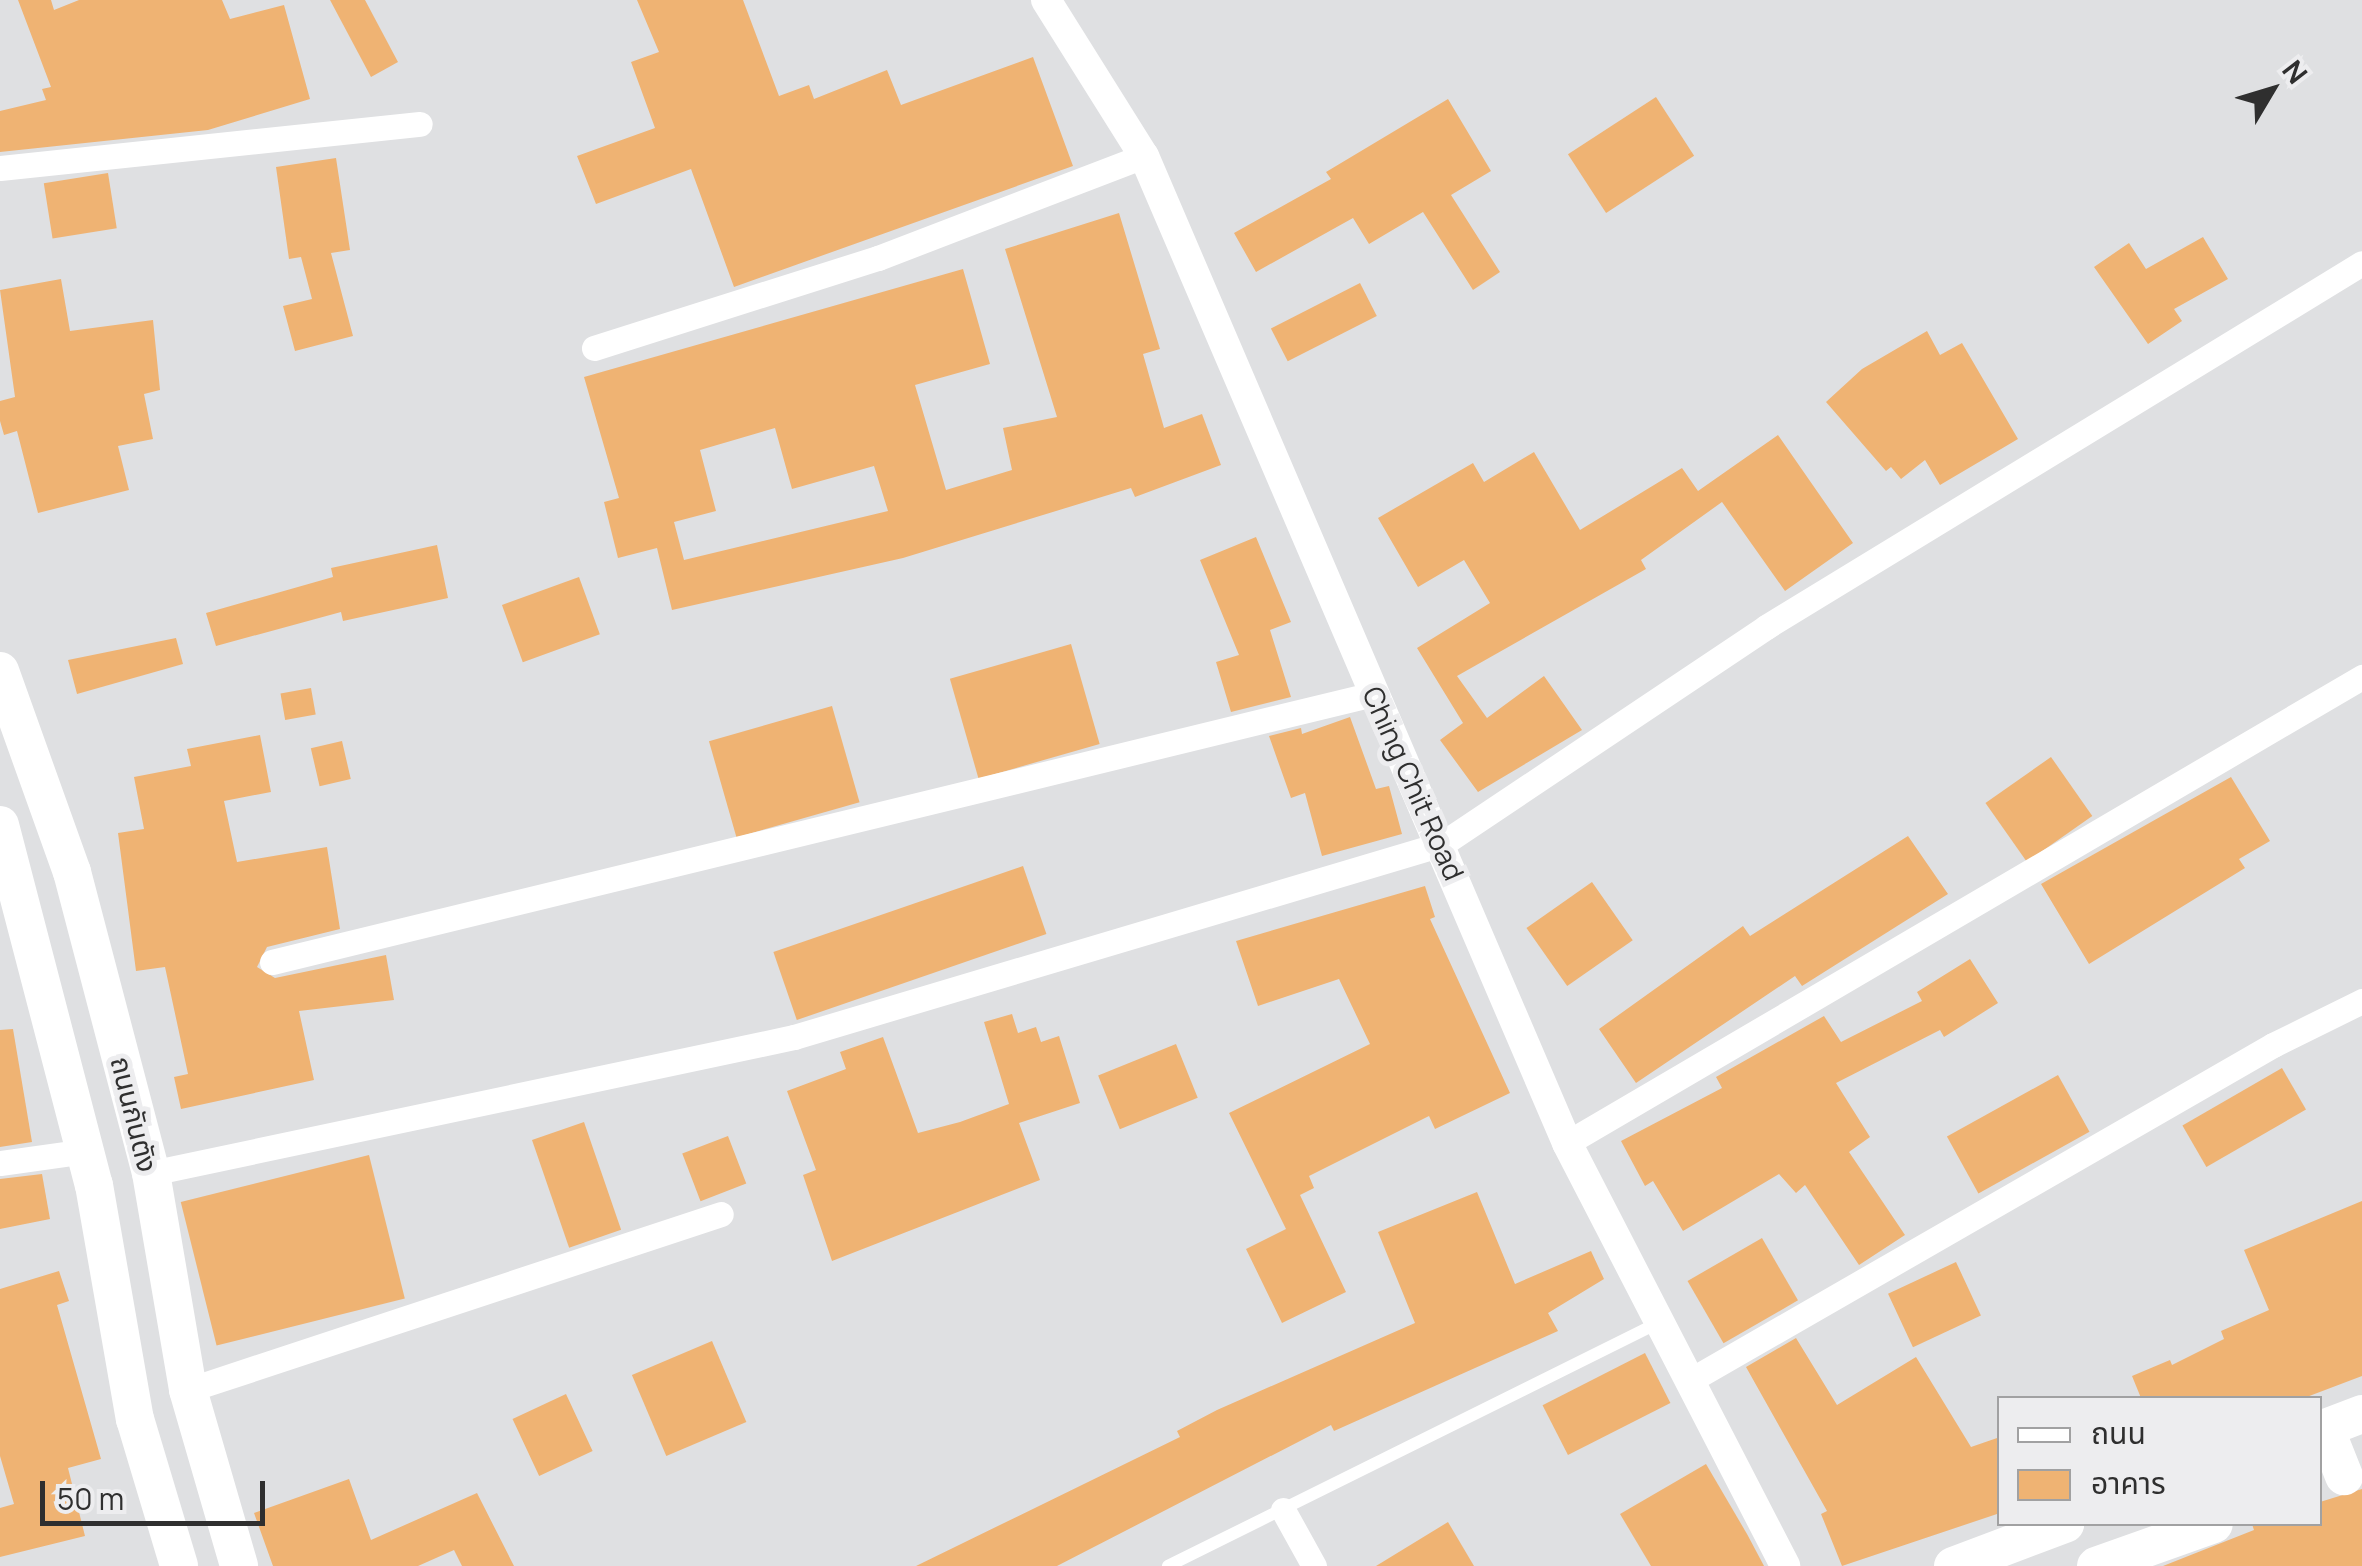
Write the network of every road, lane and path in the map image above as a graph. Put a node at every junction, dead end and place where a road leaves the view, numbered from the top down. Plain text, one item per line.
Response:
1 (1046, 0) edge
2 (420, 124) dead end
3 (1144, 156) junction
4 (0, 168) edge
5 (2362, 263) edge
6 (594, 348) dead end
7 (0, 671) edge
8 (2362, 678) edge
9 (1373, 694) junction
10 (0, 824) edge
11 (1442, 844) junction
12 (272, 962) dead end
13 (2362, 1001) edge
14 (1567, 1142) junction
15 (0, 1163) edge
16 (90, 1168) junction
17 (151, 1173) junction
18 (721, 1214) dead end
19 (1658, 1323) junction
20 (1689, 1381) junction
21 (188, 1390) junction
22 (2362, 1414) edge
23 (2322, 1429) edge
24 (2342, 1477) edge
25 (1282, 1510) junction
26 (2060, 1526) edge
27 (2208, 1526) edge
28 (179, 1566) edge
29 (240, 1566) edge
30 (1168, 1566) edge
31 (1314, 1566) edge
32 (1785, 1566) edge
33 (1953, 1566) edge
34 (2096, 1566) edge

1 - 3 street, Ching Chit Road
2 - 4 street
3 - 6 street
3 - 9 street, Ching Chit Road
5 - 11 street
7 - 17 main road, ถนนกันตัง
8 - 14 street
9 - 11 street, Ching Chit Road
9 - 12 street
10 - 16 main road, ถนนกันตัง
11 - 14 street, Ching Chit Road
11 - 17 street
13 - 20 street
14 - 19 street, Ching Chit Road
15 - 16 street
16 - 17 main road
16 - 28 main road, ถนนกันตัง
17 - 21 main road, ถนนกันตัง
18 - 21 street
19 - 20 street, Ching Chit Road
19 - 25 lane
20 - 32 street, Ching Chit Road
21 - 29 main road, ถนนกันตัง
22 - 23 main road
23 - 24 main road
25 - 30 lane
25 - 31 street
26 - 33 main road
27 - 34 main road

